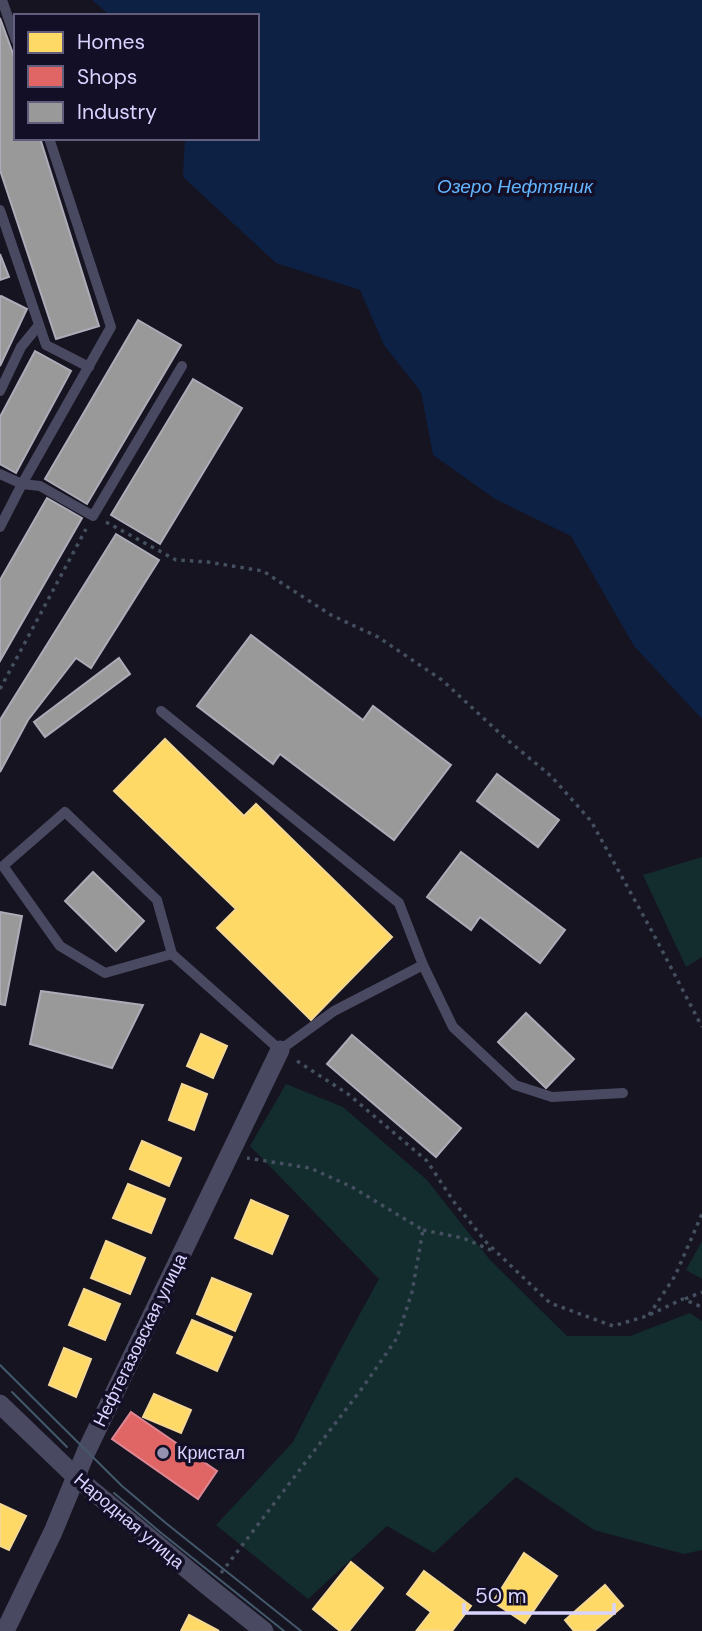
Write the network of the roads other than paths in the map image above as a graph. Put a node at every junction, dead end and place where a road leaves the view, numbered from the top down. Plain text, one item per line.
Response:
1 (2, 0) edge
2 (14, 34) edge
3 (50, 140) edge
4 (0, 210) edge
5 (39, 326) junction
6 (182, 366) dead end
7 (89, 367) junction
8 (0, 391) edge
9 (0, 474) edge
10 (22, 484) junction
11 (0, 527) edge
12 (161, 711) dead end
13 (172, 954) junction
14 (423, 965) junction
15 (280, 1051) junction
16 (624, 1093) dead end
17 (0, 1404) edge
18 (76, 1477) junction
19 (5, 1631) edge
20 (264, 1631) edge

1 - 2 lane
3 - 7 lane
4 - 5 lane
5 - 7 lane
5 - 8 lane
6 - 10 lane
7 - 10 lane
9 - 10 lane
10 - 11 lane
12 - 14 lane
13 - 13 lane
13 - 15 lane
14 - 15 lane
14 - 16 lane
15 - 18 street, Нефтегазовская улица
17 - 18 street, Народная улица
18 - 19 street, Нефтегазовская улица
18 - 20 street, Народная улица

